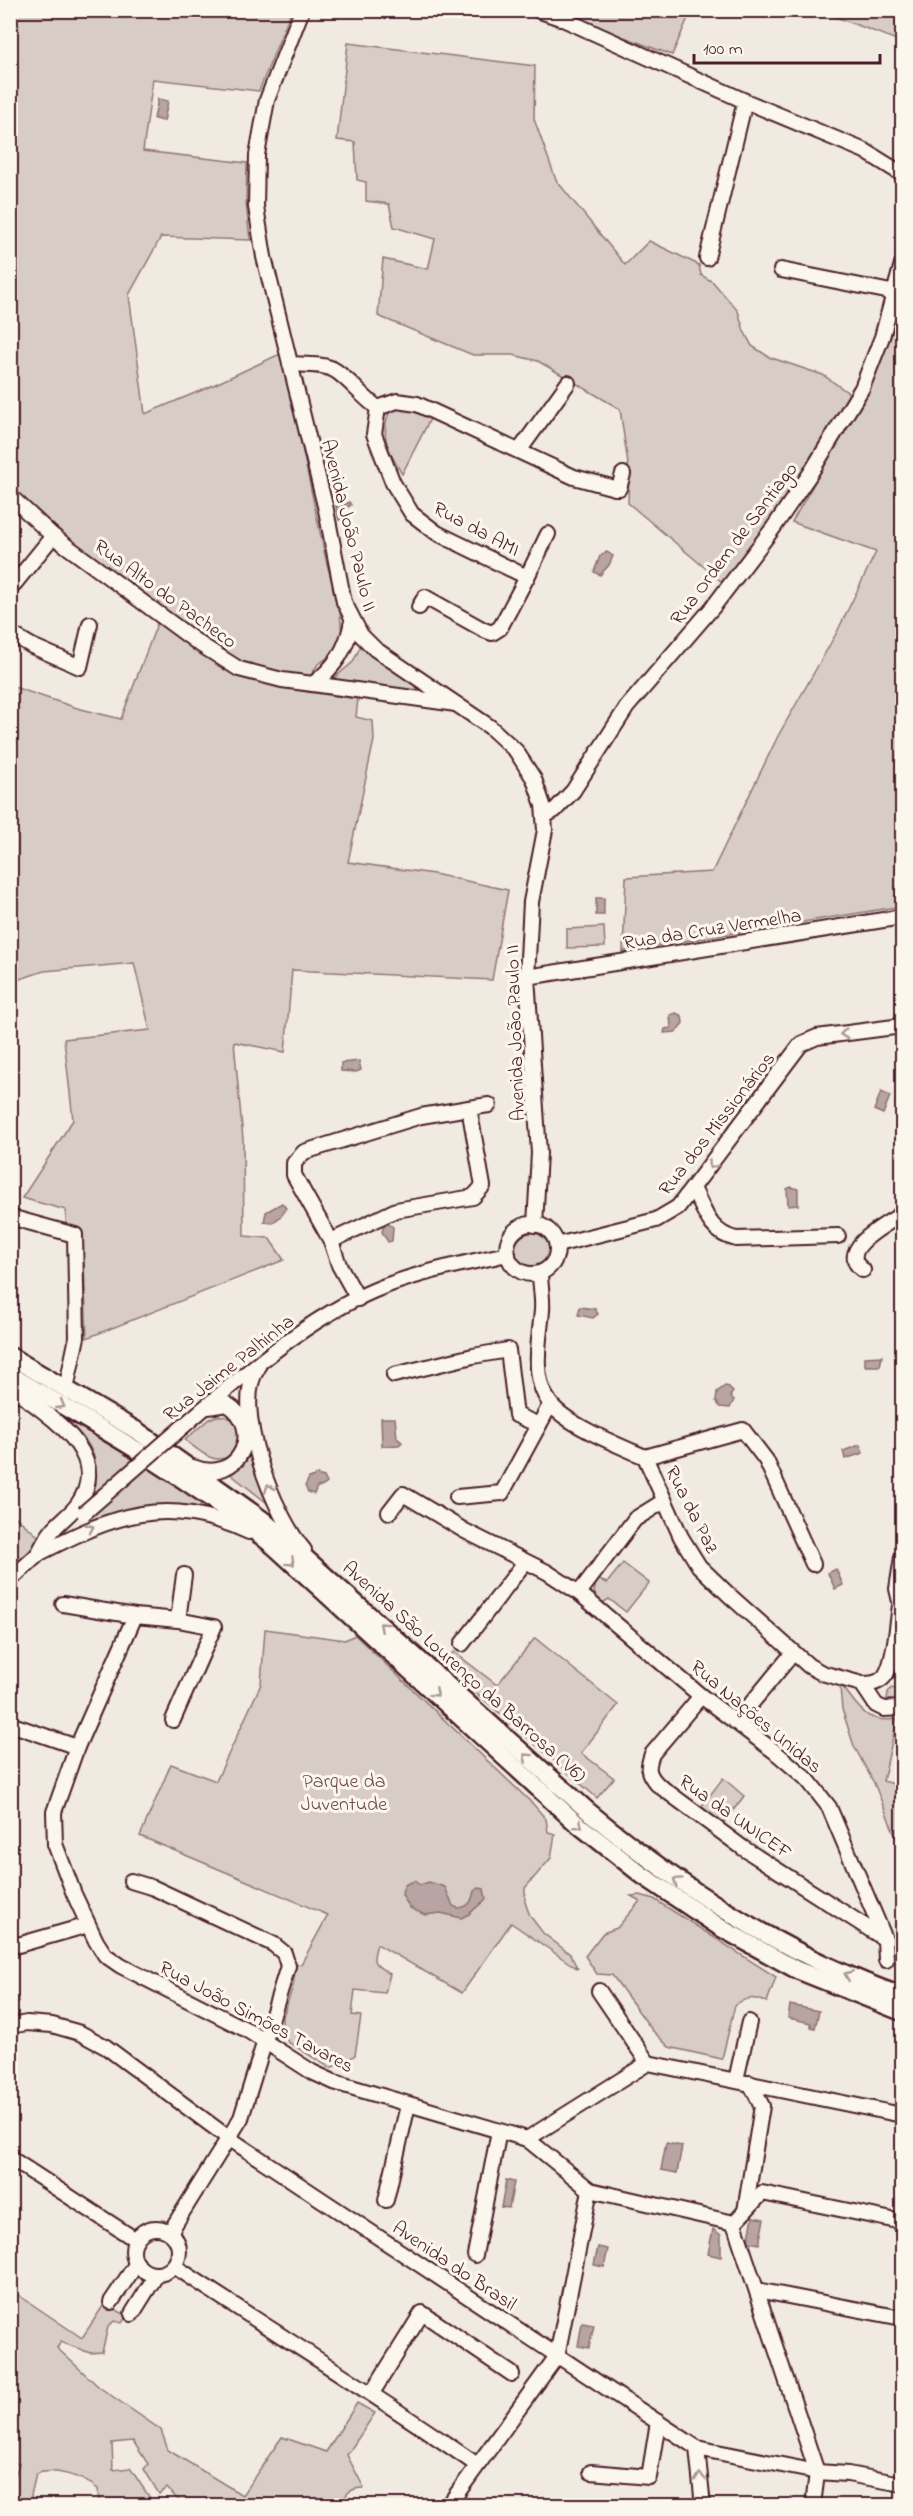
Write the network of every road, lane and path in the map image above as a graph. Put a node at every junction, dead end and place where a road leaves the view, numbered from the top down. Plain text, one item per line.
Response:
1 (302, 10) edge
2 (537, 10) edge
3 (746, 101) junction
4 (903, 174) edge
5 (707, 258) dead end
6 (903, 264) edge
7 (781, 270) dead end
8 (896, 293) junction
9 (290, 364) junction
10 (568, 383) dead end
11 (378, 408) junction
12 (519, 451) junction
13 (623, 474) dead end
14 (10, 496) edge
15 (548, 534) dead end
16 (53, 536) junction
17 (526, 577) junction
18 (10, 589) edge
19 (419, 607) dead end
20 (352, 621) junction
21 (90, 624) dead end
22 (10, 633) edge
23 (313, 684) junction
24 (458, 705) junction
25 (544, 816) junction
26 (903, 918) edge
27 (527, 977) junction
28 (903, 1026) edge
29 (489, 1105) dead end
30 (469, 1108) junction
31 (694, 1190) junction
32 (903, 1214) edge
33 (10, 1217) edge
34 (536, 1225) junction
35 (838, 1236) dead end
36 (331, 1241) junction
37 (557, 1245) junction
38 (508, 1254) junction
39 (863, 1270) dead end
40 (540, 1273) junction
41 (358, 1299) junction
42 (273, 1352) junction
43 (10, 1356) edge
44 (10, 1375) edge
45 (394, 1375) dead end
46 (10, 1386) edge
47 (66, 1389) junction
48 (550, 1405) junction
49 (203, 1408) junction
50 (539, 1425) junction
51 (645, 1457) junction
52 (188, 1466) junction
53 (457, 1497) dead end
54 (664, 1501) junction
55 (389, 1512) dead end
56 (266, 1540) junction
57 (38, 1554) junction
58 (903, 1557) edge
59 (525, 1562) junction
60 (813, 1564) dead end
61 (323, 1572) junction
62 (184, 1575) dead end
63 (10, 1580) edge
64 (579, 1593) junction
65 (63, 1604) dead end
66 (901, 1608) edge
67 (135, 1616) junction
68 (178, 1620) junction
69 (462, 1644) dead end
70 (793, 1653) junction
71 (903, 1656) edge
72 (885, 1677) junction
73 (862, 1684) junction
74 (701, 1696) junction
75 (903, 1708) edge
76 (173, 1720) dead end
77 (736, 1722) junction
78 (10, 1724) edge
79 (78, 1747) junction
80 (132, 1881) dead end
81 (88, 1925) junction
82 (885, 1940) junction
83 (10, 1943) edge
84 (886, 1960) dead end
85 (599, 1991) dead end
86 (903, 1996) edge
87 (903, 2012) edge
88 (749, 2022) dead end
89 (10, 2026) edge
90 (266, 2043) junction
91 (648, 2063) junction
92 (743, 2082) junction
93 (408, 2105) junction
94 (903, 2115) edge
95 (499, 2131) junction
96 (230, 2139) junction
97 (527, 2139) junction
98 (10, 2158) edge
99 (590, 2190) junction
100 (386, 2200) dead end
101 (745, 2211) junction
102 (903, 2222) edge
103 (734, 2223) junction
104 (170, 2232) junction
105 (136, 2240) junction
106 (475, 2255) dead end
107 (136, 2263) junction
108 (174, 2266) junction
109 (157, 2274) junction
110 (757, 2290) junction
111 (111, 2302) dead end
112 (132, 2314) dead end
113 (903, 2319) edge
114 (557, 2356) junction
115 (512, 2374) dead end
116 (372, 2393) junction
117 (658, 2422) junction
118 (697, 2448) junction
119 (477, 2466) junction
120 (591, 2472) dead end
121 (817, 2472) junction
122 (903, 2484) edge
123 (448, 2505) edge
124 (703, 2505) edge
125 (813, 2505) edge

1 - 9 street, Avenida João Paulo II
2 - 3 street
3 - 4 street
3 - 5 street
6 - 8 street, Rua Ordem de Santiago
7 - 8 street
8 - 25 street, Rua Ordem de Santiago
9 - 11 street
9 - 20 street, Avenida João Paulo II
10 - 12 street
11 - 12 street
11 - 17 street, Rua da AMI
12 - 13 street
14 - 16 street, Rua Alto do Pacheco
15 - 17 street, Rua da AMI
16 - 18 street
16 - 23 street, Rua Alto do Pacheco
17 - 19 street, Rua da AMI
20 - 23 street
20 - 24 street, Avenida João Paulo II
21 - 22 street
23 - 24 street, Rua Alto do Pacheco
24 - 25 street, Avenida João Paulo II
25 - 27 street, Avenida João Paulo II
26 - 27 street, Rua da Cruz Vermelha
27 - 34 street, Avenida João Paulo II
28 -> 31 street, Rua dos Missionários
29 - 30 street
30 - 36 street
30 - 36 street
31 - 35 street
31 - 37 street, Rua dos Missionários
32 - 39 street
33 - 47 street
34 - 37 street
34 - 38 street
36 - 41 street
37 - 40 street
38 - 40 street
38 - 41 street, Rua Jaime Palhinha
40 - 48 street
41 - 42 street, Rua Jaime Palhinha
42 - 49 street, Rua Jaime Palhinha
61 -> 42 street
43 - 47 main road, Avenida São Lourenço da Barrosa (V6)
44 -> 56 main road, Avenida São Lourenço da Barrosa (V6)
45 - 50 street
46 - 57 street
47 - 52 main road, Avenida São Lourenço da Barrosa (V6)
48 - 50 street
48 - 51 street, Rua da Paz
49 - 52 street
49 - 57 street, Rua Jaime Palhinha, bridge
50 - 53 street
51 - 54 street, Rua da Paz
51 - 60 street
52 - 61 main road, Avenida São Lourenço da Barrosa (V6)
54 - 64 street
54 - 70 street, Rua da Paz
55 - 59 street, Rua Nações Unidas
57 -> 56 street
56 -> 87 main road, Avenida São Lourenço da Barrosa (V6)
57 - 63 street, Rua Jaime Palhinha
58 - 66 street
59 - 64 street, Rua Nações Unidas
59 - 69 street
86 -> 61 main road, Avenida São Lourenço da Barrosa (V6)
62 - 68 street
64 - 74 street, Rua Nações Unidas
65 - 67 street
66 - 72 street
67 - 68 street
67 - 79 street, Rua João Simões Tavares
68 - 76 street
70 - 73 street, Rua da Paz
70 - 77 street
71 - 72 street
72 - 73 street
73 - 75 street
74 - 77 street, Rua Nações Unidas
74 - 82 street, Rua da UNICEF
77 - 82 street, Rua Nações Unidas
78 - 79 street
79 - 81 street, Rua João Simões Tavares
80 - 90 street
81 - 83 street
81 - 90 street, Rua João Simões Tavares
82 - 84 street, Rua Nações Unidas
85 - 91 street
88 - 92 street
89 - 96 street, Avenida do Brasil
90 - 93 street, Rua João Simões Tavares
90 - 96 street
91 - 92 street
91 - 97 street
92 - 94 street
92 - 101 street
93 - 95 street, Rua João Simões Tavares
93 - 100 street
95 - 97 street, Rua João Simões Tavares
95 - 106 street
96 - 104 street
96 - 114 street, Avenida do Brasil
97 - 99 street, Rua João Simões Tavares
98 - 105 street
99 - 103 street, Rua João Simões Tavares
99 - 114 street
101 - 102 street
101 - 103 street
103 - 110 street
104 - 105 street
104 - 108 street
105 - 107 street
107 - 109 street
107 - 111 street
108 - 109 street
108 - 116 street
109 - 112 street
110 - 113 street
110 - 121 street
114 - 117 street, Avenida do Brasil
114 - 119 street
115 - 116 street
116 - 119 street
117 - 118 street, Avenida do Brasil
117 - 120 street
118 - 121 street, Avenida do Brasil
124 -> 118 street
119 - 123 street
121 - 122 street, Avenida do Brasil
121 - 125 street

